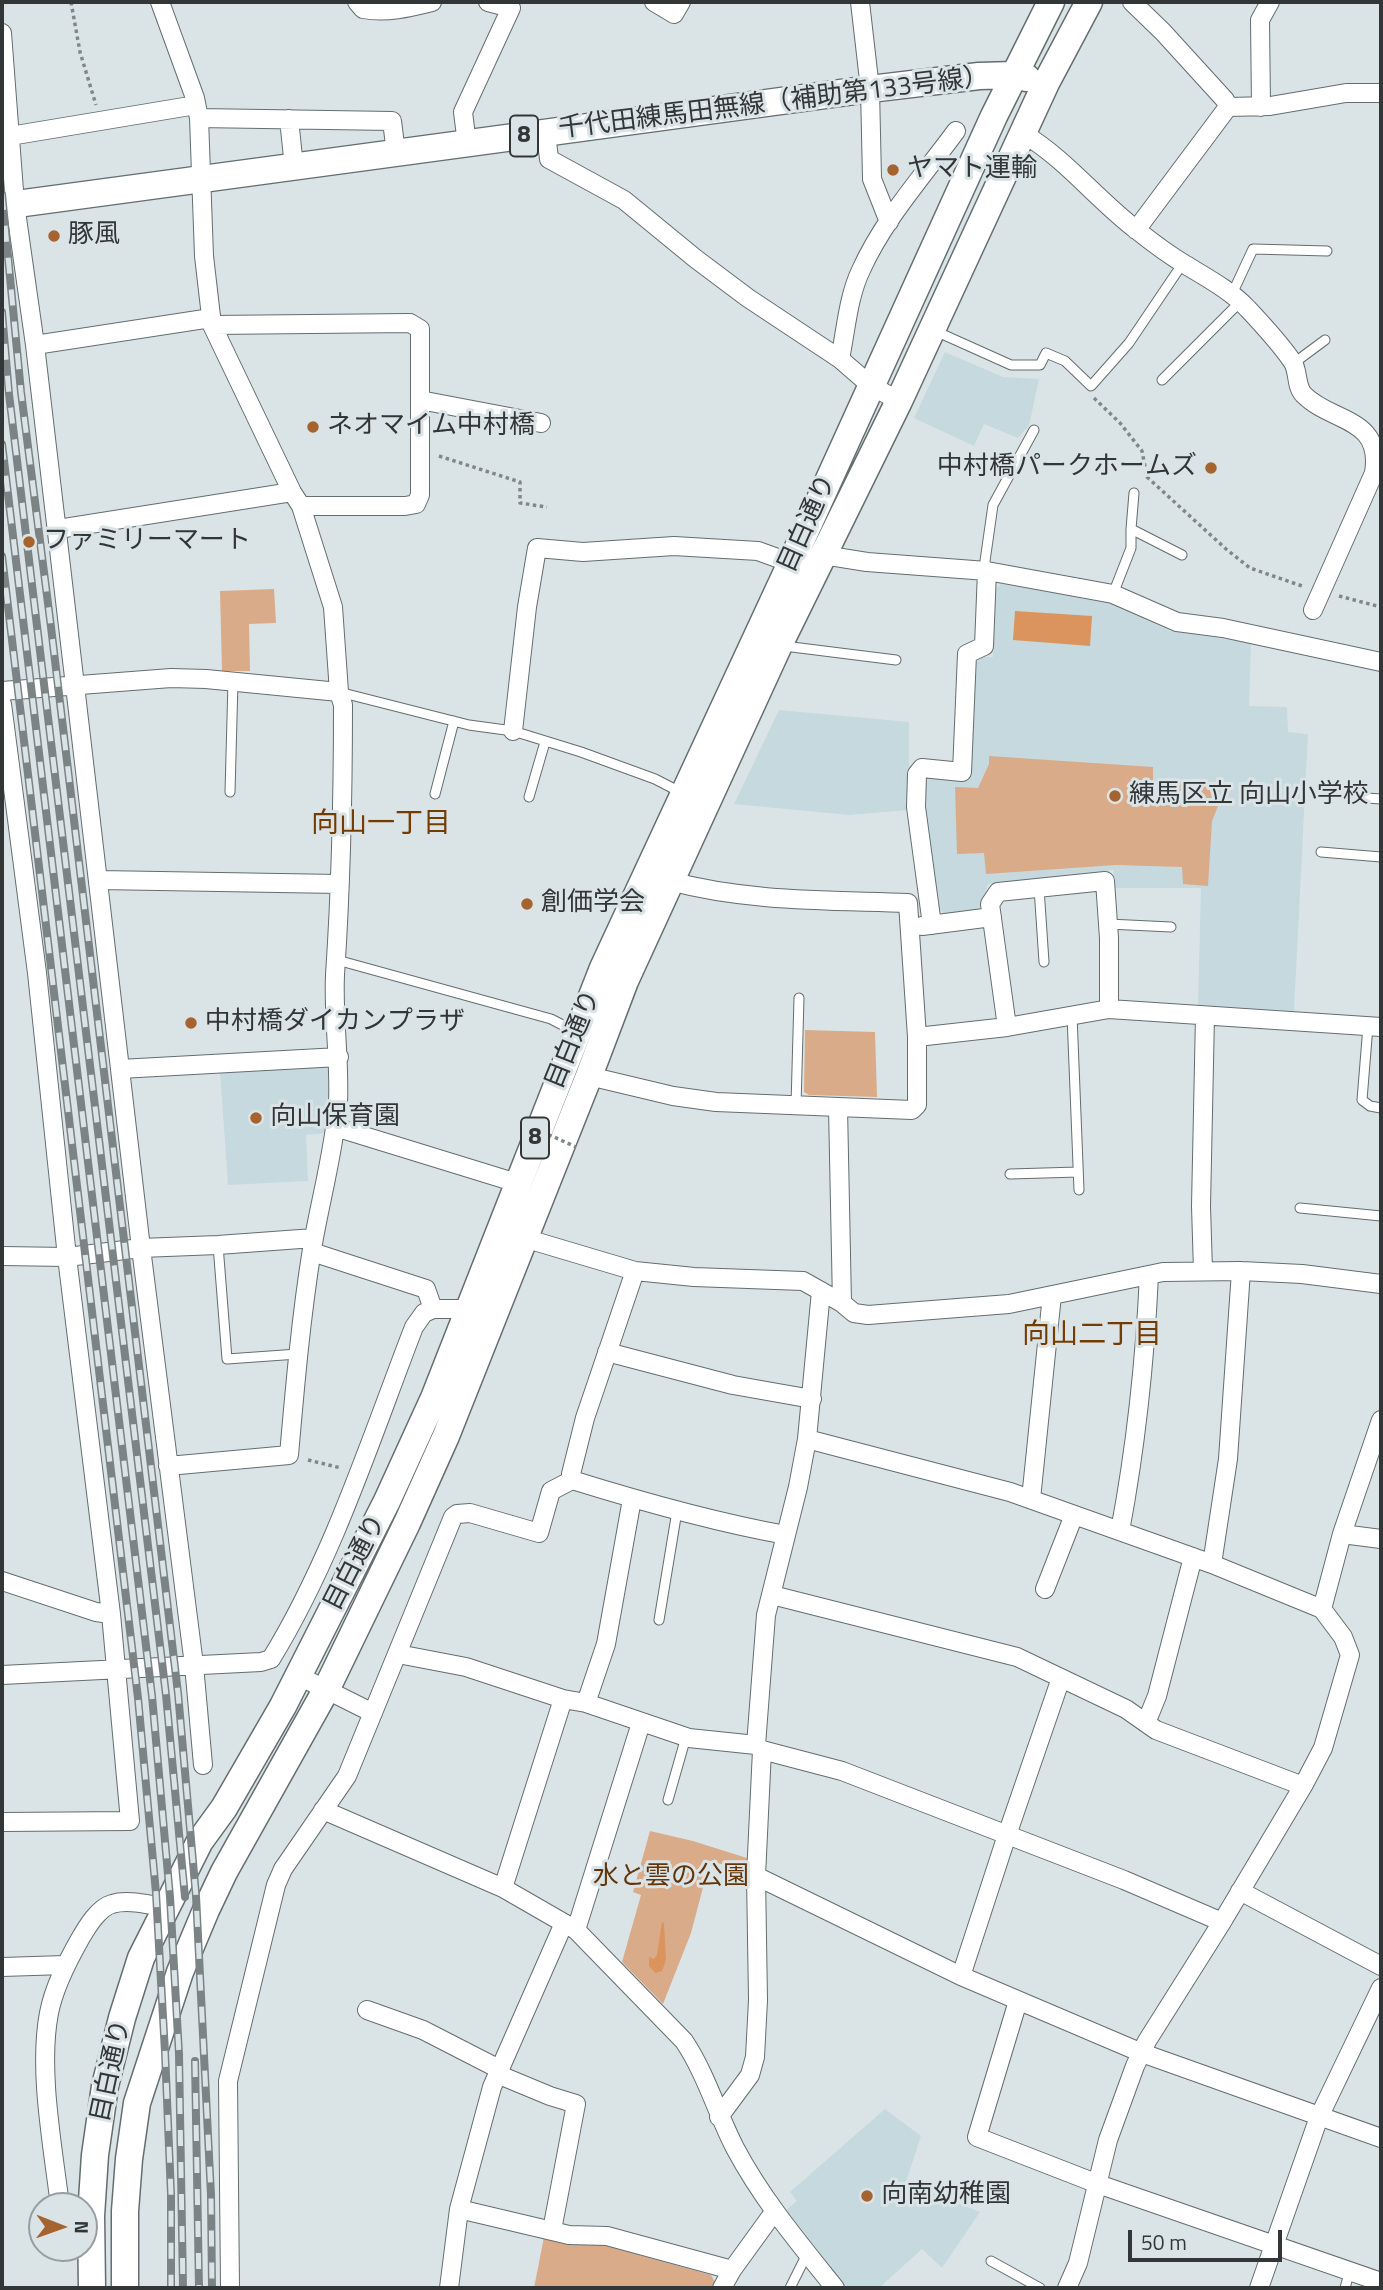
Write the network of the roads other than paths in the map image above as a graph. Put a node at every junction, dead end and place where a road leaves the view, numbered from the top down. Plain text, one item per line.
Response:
1 (160, 2) edge
2 (357, 2) edge
3 (432, 2) edge
4 (488, 2) edge
5 (654, 2) edge
6 (681, 2) edge
7 (860, 2) edge
8 (1051, 2) edge
9 (1089, 2) edge
10 (1132, 2) edge
11 (1270, 2) edge
12 (2, 33) edge
13 (1014, 75) junction
14 (1046, 83) junction
15 (870, 89) junction
16 (1381, 93) edge
17 (1228, 107) junction
18 (1261, 107) junction
19 (198, 112) junction
20 (289, 119) junction
21 (956, 131) dead end
22 (546, 133) junction
23 (1024, 134) junction
24 (10, 136) junction
25 (467, 144) junction
26 (396, 153) junction
27 (294, 167) junction
28 (201, 180) junction
29 (9, 205) edge
30 (889, 222) junction
31 (1136, 230) junction
32 (1327, 250) dead end
33 (1183, 263) junction
34 (1236, 298) junction
35 (212, 322) junction
36 (933, 330) junction
37 (1325, 340) dead end
38 (35, 345) junction
39 (840, 359) junction
40 (1294, 363) junction
41 (1163, 380) dead end
42 (870, 385) junction
43 (420, 400) junction
44 (900, 401) junction
45 (541, 423) dead end
46 (1034, 430) dead end
47 (1378, 474) edge
48 (1134, 493) dead end
49 (296, 499) junction
50 (58, 529) junction
51 (1131, 529) junction
52 (823, 555) junction
53 (1182, 555) dead end
54 (791, 563) junction
55 (987, 571) junction
56 (1113, 594) junction
57 (1313, 610) dead end
58 (779, 645) junction
59 (896, 660) dead end
60 (1381, 663) edge
61 (233, 682) junction
62 (76, 684) junction
63 (2, 691) edge
64 (339, 692) junction
65 (2, 704) edge
66 (454, 722) junction
67 (513, 732) junction
68 (545, 742) junction
69 (230, 792) dead end
70 (435, 794) dead end
71 (683, 794) junction
72 (529, 797) dead end
73 (1352, 797) dead end
74 (1381, 799) edge
75 (1321, 852) dead end
76 (1381, 857) edge
77 (99, 880) junction
78 (670, 881) junction
79 (339, 884) junction
80 (1039, 888) junction
81 (992, 917) junction
82 (1108, 924) junction
83 (932, 925) junction
84 (1171, 927) dead end
85 (909, 928) junction
86 (337, 960) junction
87 (1044, 961) dead end
88 (799, 998) dead end
89 (1109, 1009) junction
90 (1072, 1015) junction
91 (1205, 1016) junction
92 (1375, 1026) edge
93 (1007, 1027) junction
94 (577, 1033) junction
95 (917, 1037) junction
96 (339, 1057) junction
97 (120, 1069) junction
98 (589, 1076) junction
99 (796, 1105) junction
100 (838, 1107) junction
101 (1381, 1108) edge
102 (335, 1128) junction
103 (1078, 1172) junction
104 (1010, 1174) dead end
105 (517, 1183) junction
106 (1079, 1190) dead end
107 (1300, 1208) dead end
108 (1381, 1216) edge
109 (524, 1238) junction
110 (218, 1245) junction
111 (313, 1245) junction
112 (141, 1248) junction
113 (2, 1256) edge
114 (67, 1257) junction
115 (635, 1271) junction
116 (1203, 1271) junction
117 (1241, 1271) junction
118 (1149, 1275) junction
119 (1381, 1284) edge
120 (821, 1291) junction
121 (1052, 1295) junction
122 (842, 1303) junction
123 (433, 1309) junction
124 (468, 1309) junction
125 (607, 1352) junction
126 (298, 1354) junction
127 (812, 1399) junction
128 (1381, 1420) edge
129 (807, 1439) junction
130 (168, 1466) junction
131 (572, 1480) junction
132 (632, 1499) junction
133 (1031, 1499) junction
134 (677, 1511) junction
135 (1074, 1515) junction
136 (1120, 1531) junction
137 (1342, 1534) junction
138 (786, 1535) junction
139 (1381, 1539) edge
140 (1194, 1557) junction
141 (1212, 1564) junction
142 (2, 1581) edge
143 (1045, 1588) dead end
144 (772, 1595) junction
145 (1322, 1609) junction
146 (111, 1614) junction
147 (659, 1620) dead end
148 (398, 1654) junction
149 (194, 1665) junction
150 (116, 1669) junction
151 (2, 1675) edge
152 (299, 1676) junction
153 (1061, 1678) junction
154 (326, 1690) junction
155 (563, 1699) junction
156 (586, 1703) junction
157 (373, 1713) junction
158 (640, 1723) junction
159 (1146, 1723) junction
160 (686, 1737) junction
161 (759, 1748) junction
162 (203, 1765) dead end
163 (1303, 1786) junction
164 (668, 1800) dead end
165 (323, 1810) junction
166 (2, 1822) edge
167 (1007, 1835) junction
168 (756, 1876) junction
169 (503, 1888) junction
170 (1240, 1891) junction
171 (166, 1906) junction
172 (1222, 1922) junction
173 (570, 1927) junction
174 (65, 1965) junction
175 (1381, 1966) edge
176 (2, 1967) edge
177 (961, 1976) junction
178 (1381, 1988) edge
179 (1018, 2001) junction
180 (367, 2010) dead end
181 (1142, 2053) junction
182 (498, 2071) junction
183 (719, 2117) junction
184 (1319, 2117) junction
185 (1381, 2138) edge
186 (1098, 2184) junction
187 (58, 2192) edge
188 (91, 2192) edge
189 (459, 2209) junction
190 (774, 2212) junction
191 (552, 2230) junction
192 (1274, 2244) junction
193 (807, 2254) junction
194 (991, 2261) dead end
195 (91, 2262) edge
196 (732, 2270) junction
197 (1350, 2270) junction
198 (1381, 2282) edge
199 (92, 2288) edge
200 (125, 2288) edge
201 (230, 2288) edge
202 (449, 2288) edge
203 (722, 2288) edge
204 (790, 2288) edge
205 (835, 2288) edge
206 (1040, 2288) edge
207 (1067, 2288) edge
208 (1259, 2288) edge
209 (1345, 2288) edge

1 - 19 street
2 - 3 street
4 - 25 street
5 - 6 street
7 - 15 street
8 - 13 main road, 目白通り / 8
9 - 14 main road, 目白通り / 8
10 - 17 street
11 - 18 street
12 - 24 street
13 - 14 main road, 千代田練馬田無線（補助第133号線） / 8
13 - 15 main road, 千代田練馬田無線（補助第133号線） / 8
13 - 42 main road, 目白通り / 8
14 - 23 main road, 目白通り / 8
15 - 22 main road, 千代田練馬田無線（補助第133号線） / 8
15 - 30 street
16 - 18 street
17 - 18 street
17 - 31 street
19 - 20 street
19 - 24 street
19 - 28 street
20 - 26 street
20 - 27 street
21 - 30 street
22 - 25 main road, 千代田練馬田無線（補助第133号線） / 8
22 - 39 street
23 - 31 street
23 - 36 main road, 目白通り / 8
24 - 29 street
25 - 26 main road, 千代田練馬田無線（補助第133号線） / 8
26 - 27 main road, 千代田練馬田無線（補助第133号線） / 8
27 - 28 main road, 千代田練馬田無線（補助第133号線） / 8
28 - 29 main road, 千代田練馬田無線（補助第133号線） / 8
28 - 35 street
29 - 38 street
30 - 39 street
31 - 33 street
32 - 34 lane
33 - 34 street
33 - 36 lane
34 - 40 street
34 - 41 lane
35 - 38 street
35 - 43 street
35 - 49 street
36 - 44 main road, 目白通り / 8
37 - 40 lane
38 - 50 street
39 - 42 street
40 - 47 street
42 - 44 street
42 - 54 main road, 目白通り / 8
43 - 45 street
43 - 49 street
44 - 52 main road, 目白通り / 8
46 - 55 lane
47 - 57 street
48 - 51 lane
49 - 50 street
49 - 64 street
50 - 62 street
51 - 53 lane
51 - 56 lane
52 - 55 street
52 - 58 main road, 目白通り / 8
54 - 67 street
54 - 71 main road, 目白通り / 8
55 - 56 street
55 - 83 street
56 - 60 street
58 - 59 lane
58 - 78 main road, 目白通り / 8
61 - 62 street
61 - 64 street
61 - 69 lane
62 - 63 street
62 - 77 street
64 - 66 lane
64 - 79 street
65 - 114 street
66 - 67 lane
66 - 70 lane
67 - 68 lane
68 - 71 lane
68 - 72 lane
71 - 94 main road, 目白通り / 8
73 - 74 lane
75 - 76 lane
77 - 79 street
77 - 97 street
78 - 85 street
78 - 98 main road, 目白通り / 8
79 - 86 street
80 - 81 street
80 - 82 street
80 - 87 lane
81 - 83 street
81 - 93 street
82 - 84 lane
82 - 89 street
83 - 85 street
85 - 95 street
86 - 94 lane
86 - 96 street
88 - 99 lane
89 - 90 street
89 - 91 street
90 - 93 street
90 - 103 lane
91 - 92 street
91 - 116 street
92 - 101 lane
93 - 95 street
94 - 105 main road, 目白通り / 8
95 - 100 street
96 - 97 street
96 - 102 street
97 - 112 street
98 - 99 street
98 - 109 main road, 目白通り / 8
99 - 100 street
100 - 122 street
102 - 105 street
102 - 111 street
103 - 104 lane
103 - 106 lane
105 - 124 main road, 目白通り / 8
107 - 108 lane
109 - 115 street
109 - 154 main road, 目白通り / 8
110 - 111 street
110 - 112 street
110 - 126 lane
111 - 123 street
111 - 126 street
112 - 114 street
112 - 130 street
113 - 114 street
114 - 146 street
115 - 120 street
115 - 125 street
116 - 117 street
116 - 118 street
117 - 119 street
117 - 141 street
118 - 121 street
118 - 136 street
120 - 122 street
120 - 127 street
121 - 122 street
121 - 133 street
123 - 124 street
123 - 149 street
124 - 152 main road, 目白通り / 8
125 - 127 street
125 - 131 street
126 - 130 street
127 - 129 street
128 - 137 street
129 - 133 street
129 - 138 street
130 - 149 street
131 - 132 street
131 - 148 street
132 - 134 street
132 - 156 street
133 - 135 street
134 - 138 street
134 - 147 lane
135 - 136 street
135 - 143 street
136 - 140 street
137 - 139 street
137 - 145 street
138 - 144 street
140 - 141 street
140 - 159 street
141 - 145 street
142 - 146 street
144 - 153 street
144 - 161 street
145 - 163 street
146 - 150 street
148 - 155 street
148 - 157 street
149 - 150 street
149 - 162 street
150 - 151 street
150 - 166 street
152 - 154 street
152 - 171 main road, 目白通り / 8
153 - 159 street
153 - 167 street
154 - 157 street
154 - 200 main road, 目白通り / 8
155 - 156 street
155 - 169 street
156 - 158 street
157 - 165 street
158 - 160 street
158 - 173 street
159 - 163 street
160 - 161 street
160 - 164 lane
161 - 167 street
161 - 168 street
163 - 170 street
165 - 169 street
165 - 201 street
167 - 172 street
167 - 177 street
168 - 177 street
168 - 183 street
169 - 173 street
170 - 172 street
170 - 175 street
171 - 174 street
171 - 188 main road, 目白通り / 8
172 - 181 street
173 - 182 street
173 - 183 street
174 - 176 street
174 - 187 street
177 - 179 street
178 - 184 street
179 - 181 street
179 - 186 street
180 - 182 street
181 - 184 street
181 - 186 street
182 - 189 street
182 - 191 street
183 - 190 street
184 - 185 street
184 - 192 street
186 - 192 street
186 - 207 street
189 - 191 street
189 - 202 street
190 - 193 street
190 - 196 street
191 - 196 street
192 - 197 street
192 - 208 street
193 - 204 lane
193 - 205 street
194 - 206 lane
195 - 199 main road, 目白通り / 8
196 - 203 street
197 - 198 street
197 - 209 lane

